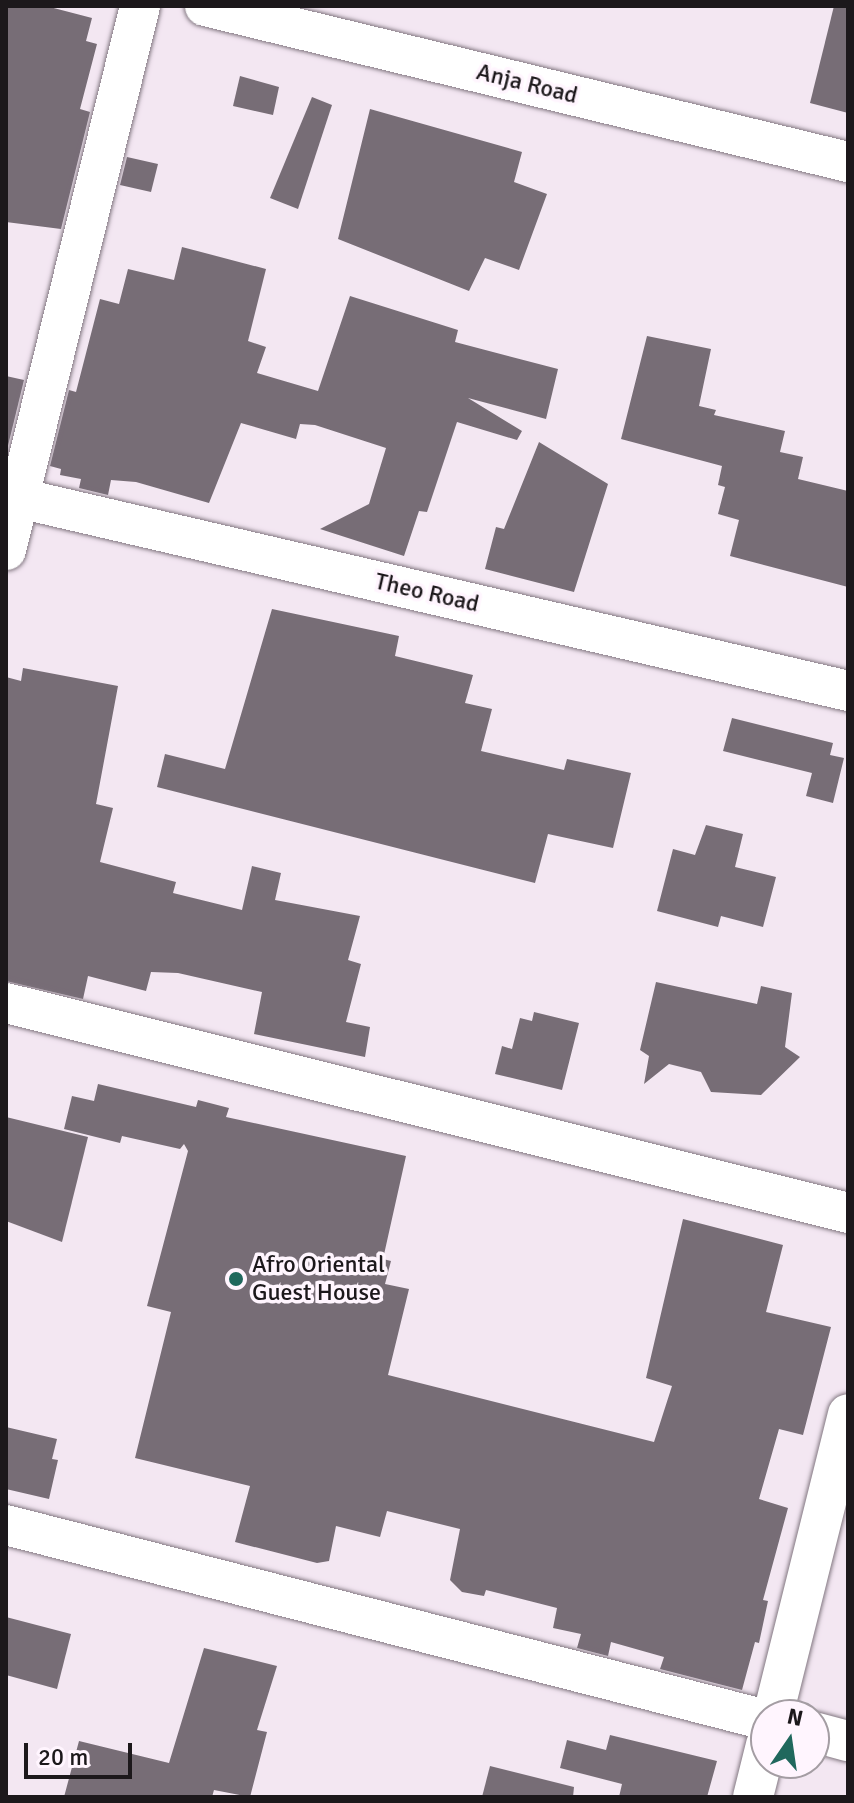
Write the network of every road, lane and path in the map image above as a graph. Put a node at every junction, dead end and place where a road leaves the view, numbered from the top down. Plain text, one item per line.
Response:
1 (140, 6) edge
2 (205, 6) edge
3 (848, 162) edge
4 (12, 496) edge
5 (6, 550) edge
6 (848, 691) edge
7 (6, 1003) edge
8 (848, 1213) edge
9 (848, 1414) edge
10 (6, 1525) edge
11 (777, 1699) edge
12 (750, 1716) edge

1 - 4 street
2 - 3 street, Anja Road
4 - 5 street
4 - 6 street, Theo Road
7 - 8 street
9 - 11 street
10 - 12 street

